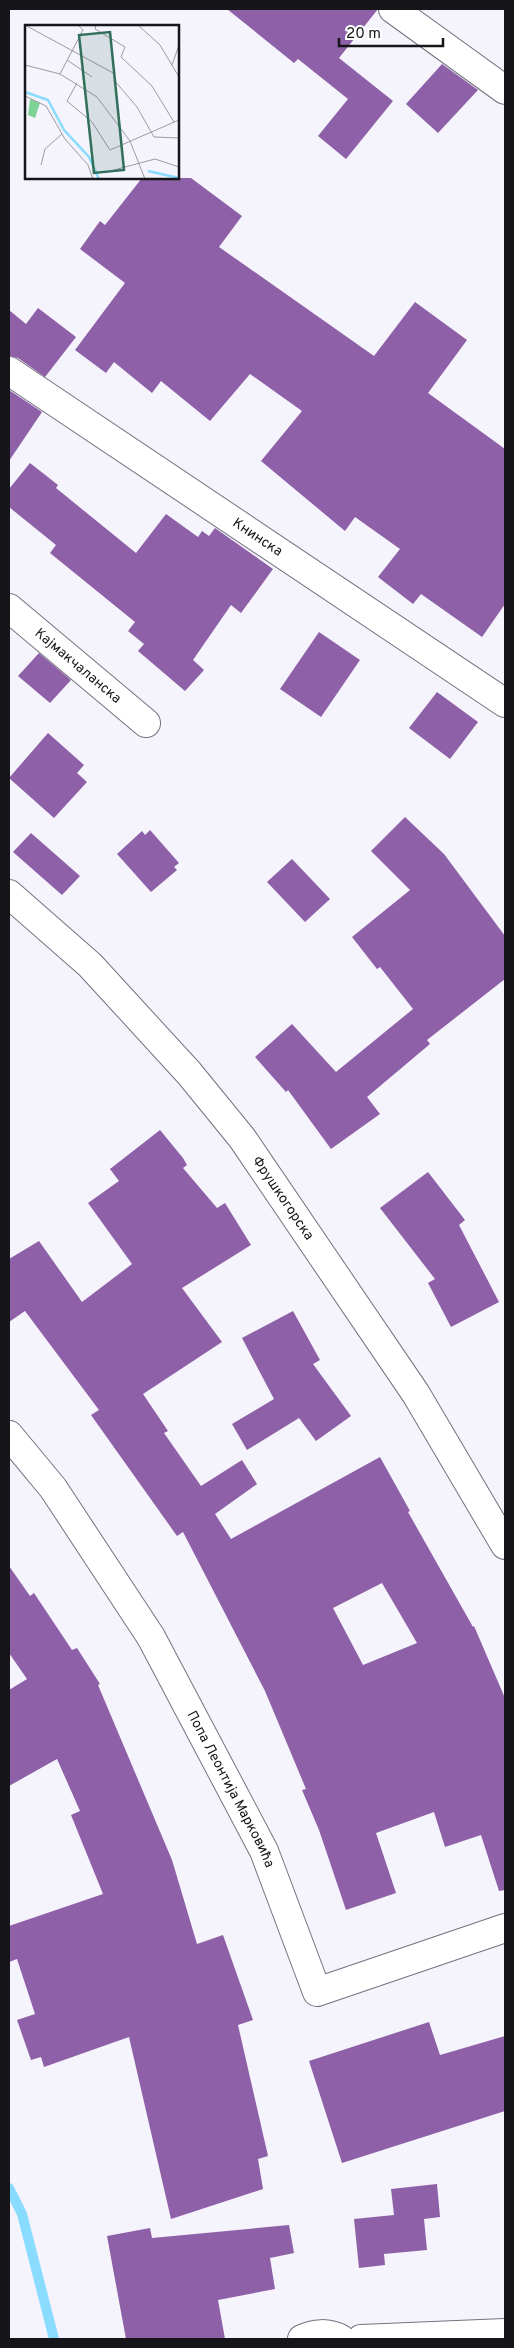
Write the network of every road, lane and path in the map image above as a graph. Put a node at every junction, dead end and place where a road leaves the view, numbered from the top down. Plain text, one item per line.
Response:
1 (393, 9) edge
2 (505, 90) edge
3 (9, 371) edge
4 (9, 608) edge
5 (505, 703) edge
6 (146, 724) dead end
7 (9, 894) edge
8 (9, 1435) edge
9 (505, 1545) edge
10 (505, 1928) edge
11 (505, 2333) edge
12 (302, 2339) edge
13 (341, 2339) edge
14 (361, 2339) edge

1 - 2 street
3 - 5 street, Книнска
4 - 6 street, Кајмакчаланска
7 - 9 street, Фрушкогорска
8 - 10 street, Попа Леонтија Марковића
11 - 14 street
12 - 13 street

